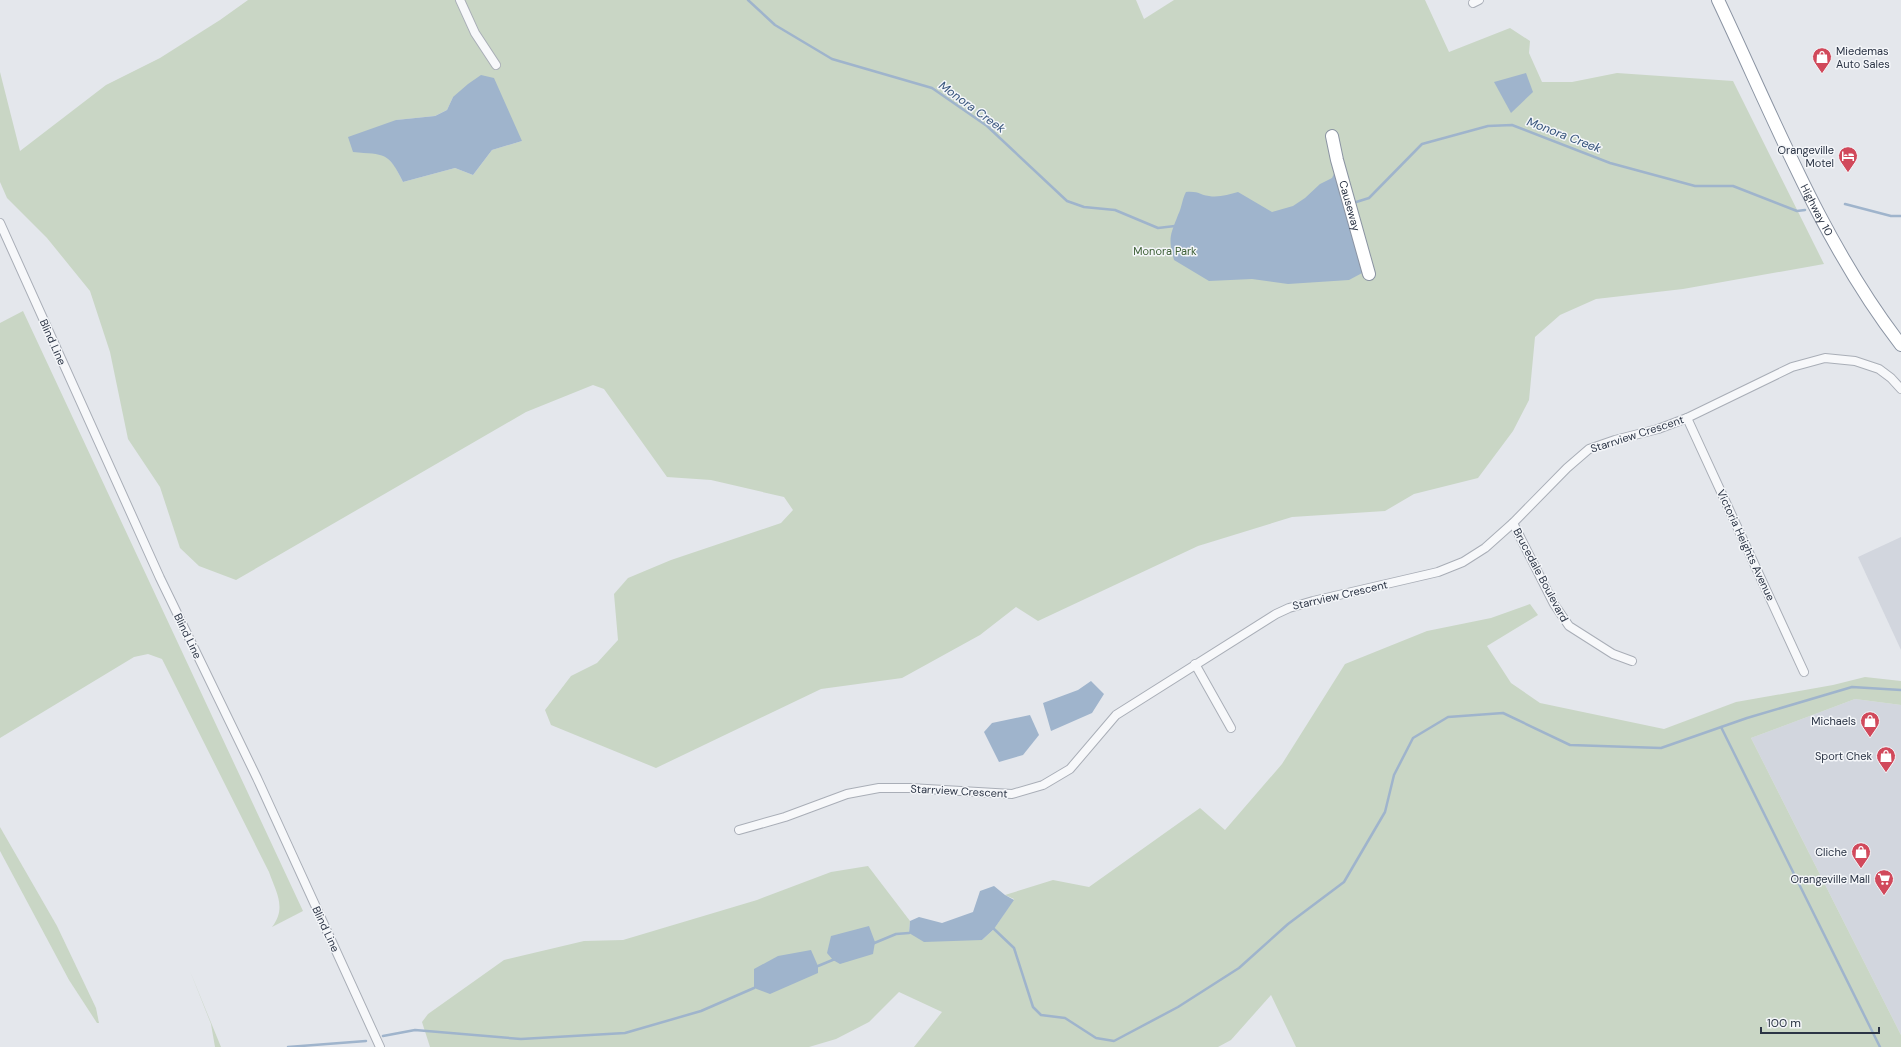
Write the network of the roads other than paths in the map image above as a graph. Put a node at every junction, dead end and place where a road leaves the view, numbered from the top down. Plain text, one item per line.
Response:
1 (460, 0) edge
2 (1718, 0) edge
3 (496, 65) dead end
4 (1332, 136) dead end
5 (0, 223) edge
6 (1369, 274) dead end
7 (1901, 345) edge
8 (1901, 389) edge
9 (1687, 418) junction
10 (1513, 523) junction
11 (1632, 661) dead end
12 (1195, 664) junction
13 (1804, 672) dead end
14 (1231, 728) dead end
15 (739, 830) dead end
16 (380, 1047) edge

1 - 3 street
2 - 7 highway, Highway 10
4 - 6 highway, Causeway
5 - 16 street, Blind Line
8 - 9 street, Starrview Crescent
9 - 10 street, Starrview Crescent
9 - 13 street, Victoria Heights Avenue
10 - 11 street, Brucedale Boulevard
10 - 12 street, Starrview Crescent
12 - 14 street
12 - 15 street, Starrview Crescent

